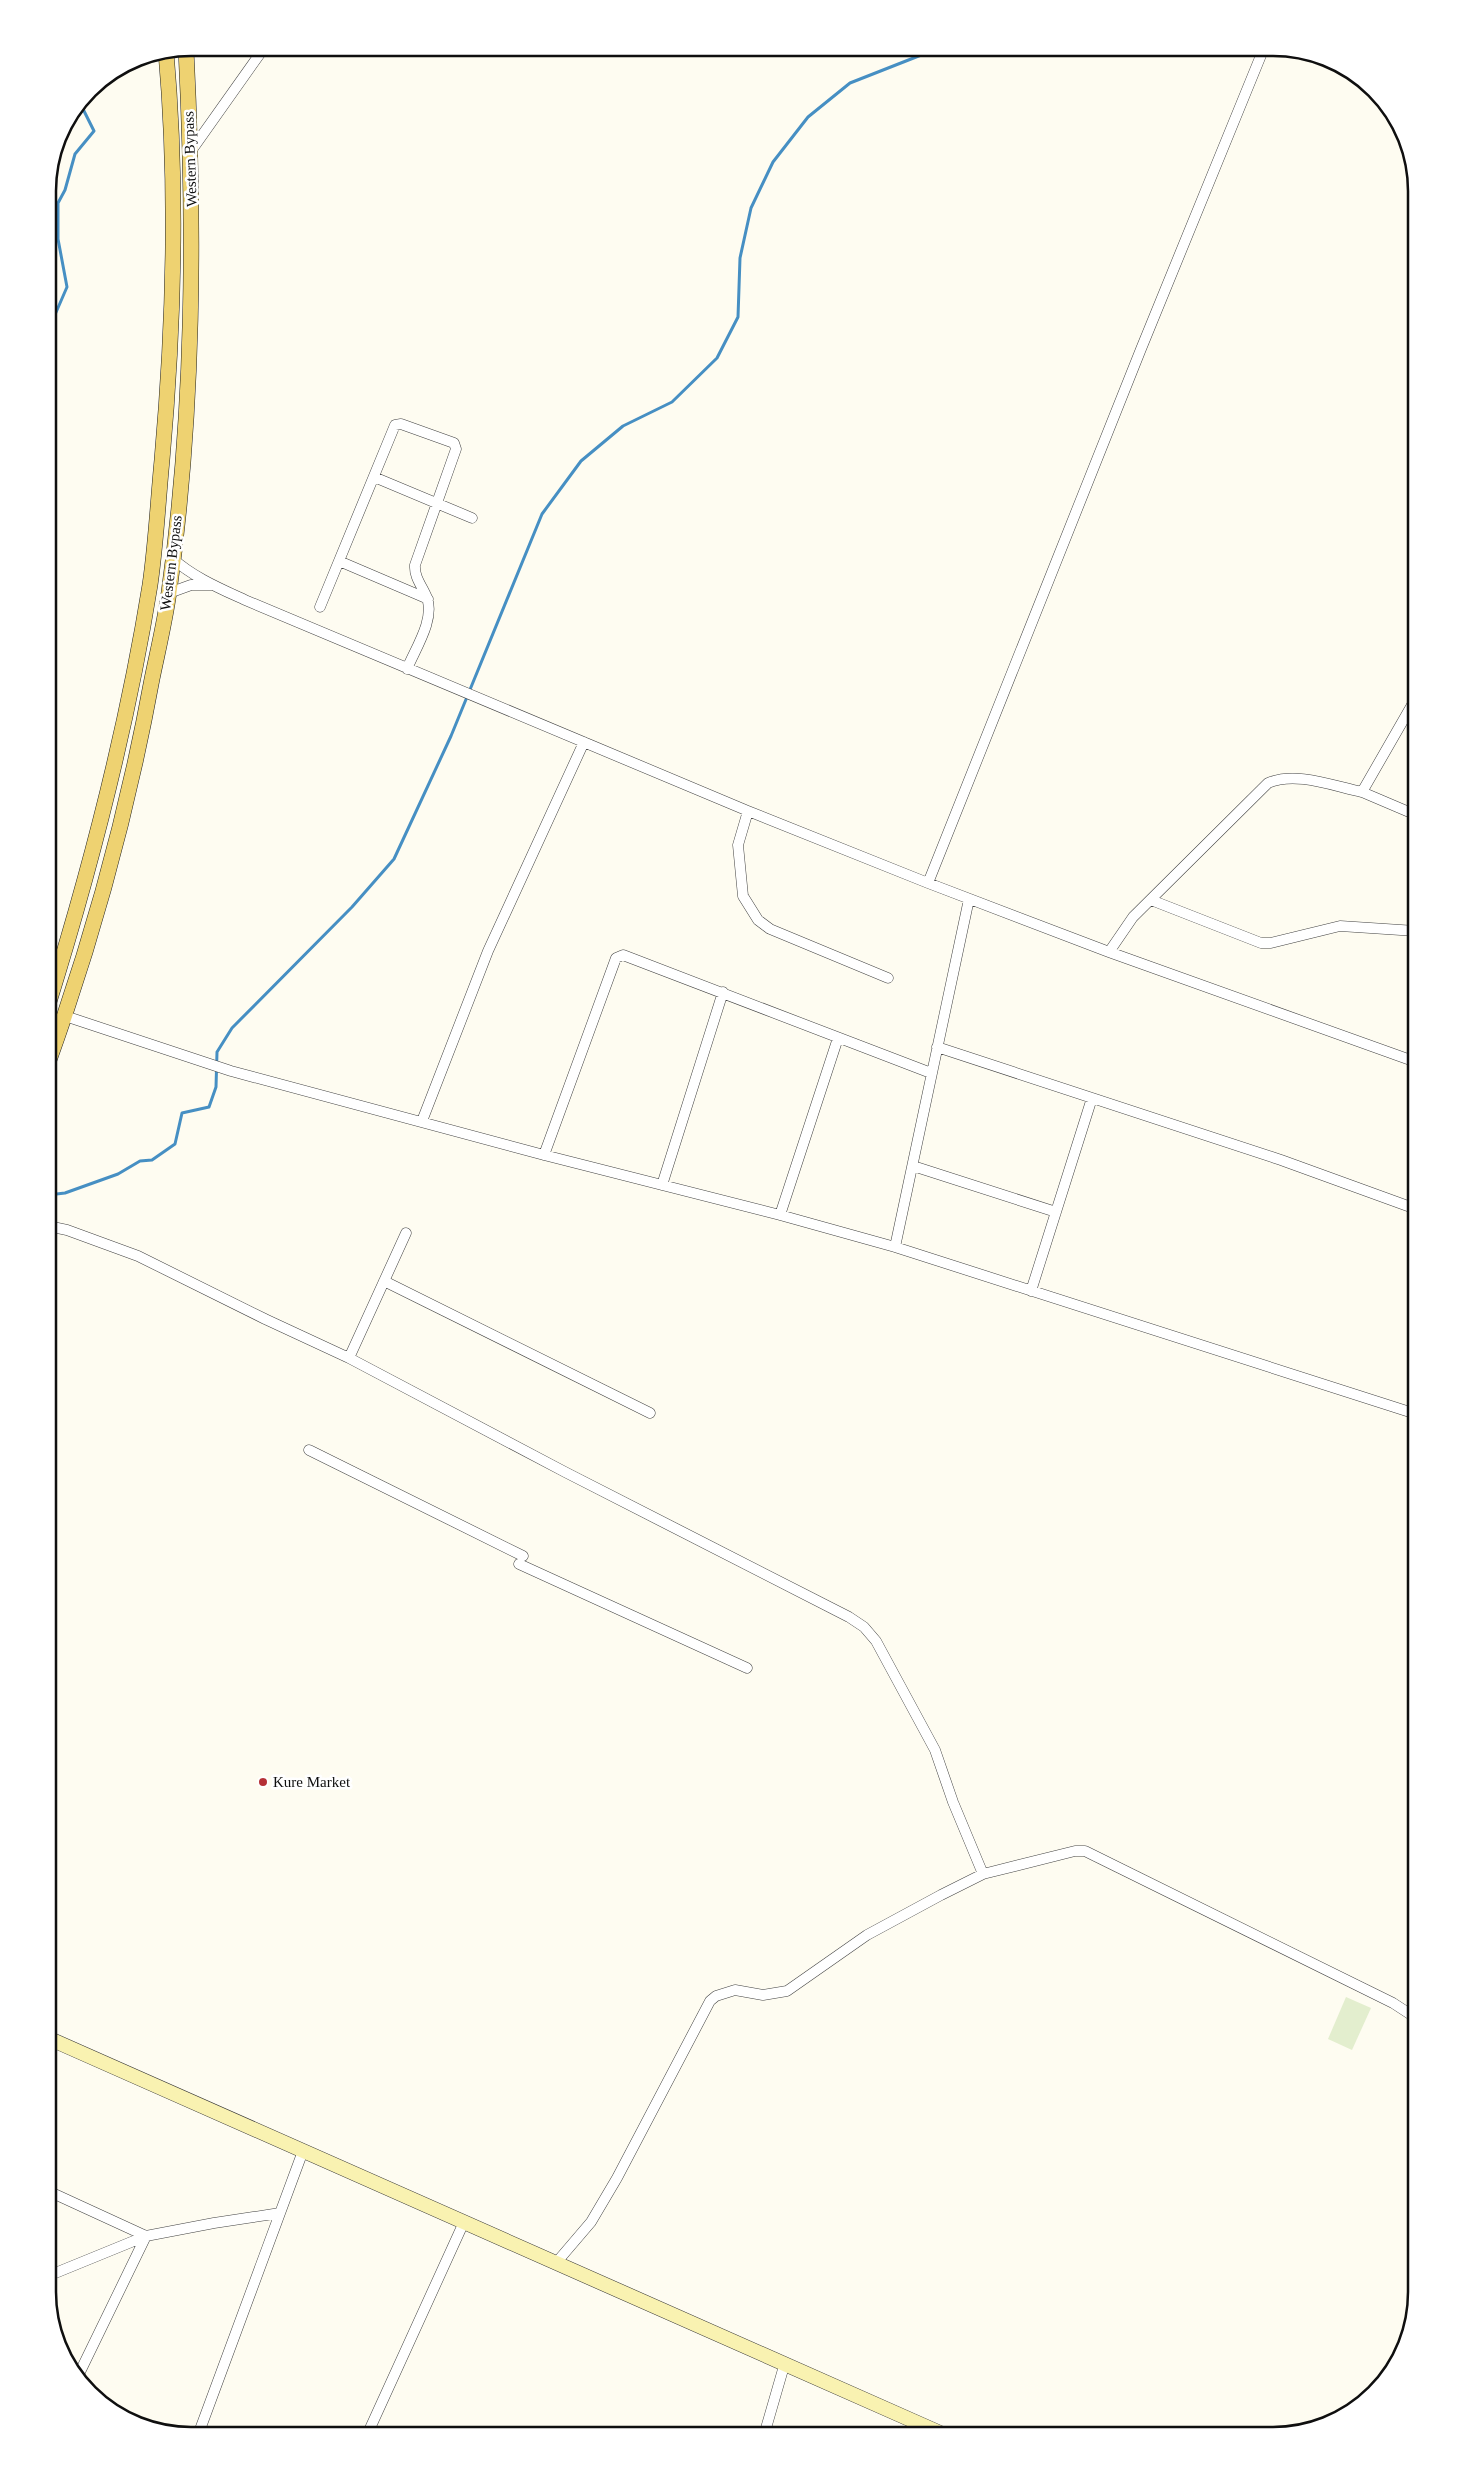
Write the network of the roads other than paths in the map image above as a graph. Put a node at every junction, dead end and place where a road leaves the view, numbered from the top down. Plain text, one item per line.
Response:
1 (186, 57) edge
2 (258, 57) edge
3 (1260, 57) edge
4 (166, 59) edge
5 (191, 151) junction
6 (374, 477) junction
7 (435, 504) junction
8 (472, 518) dead end
9 (172, 558) junction
10 (339, 561) junction
11 (211, 585) junction
12 (169, 593) junction
13 (428, 599) junction
14 (320, 607) dead end
15 (407, 670) junction
16 (1408, 712) edge
17 (584, 742) junction
18 (1362, 792) junction
19 (748, 811) junction
20 (1408, 812) edge
21 (928, 883) junction
22 (969, 899) junction
23 (1151, 900) junction
24 (1408, 930) edge
25 (1110, 952) junction
26 (57, 953) edge
27 (888, 978) dead end
28 (722, 992) junction
29 (65, 1016) junction
30 (838, 1038) junction
31 (57, 1040) edge
32 (937, 1047) junction
33 (1408, 1059) edge
34 (931, 1073) junction
35 (1092, 1098) junction
36 (422, 1121) junction
37 (544, 1156) junction
38 (913, 1166) junction
39 (662, 1185) junction
40 (1408, 1206) edge
41 (1056, 1212) junction
42 (780, 1215) junction
43 (57, 1228) edge
44 (406, 1233) dead end
45 (895, 1247) junction
46 (384, 1281) junction
47 (1031, 1291) junction
48 (349, 1358) junction
49 (1408, 1411) edge
50 (650, 1414) dead end
51 (309, 1450) dead end
52 (746, 1668) dead end
53 (983, 1874) junction
54 (1408, 2013) edge
55 (56, 2042) edge
56 (303, 2151) junction
57 (56, 2195) edge
58 (280, 2213) junction
59 (464, 2222) junction
60 (146, 2236) junction
61 (556, 2263) junction
62 (56, 2273) edge
63 (784, 2366) junction
64 (81, 2370) edge
65 (201, 2426) edge
66 (370, 2426) edge
67 (766, 2427) edge
68 (926, 2427) edge

1 - 5 main road, Western Bypass
2 - 5 street
3 - 21 street
4 - 26 main road, Western Bypass
5 - 9 main road, Western Bypass
6 - 7 street
6 - 7 street
6 - 10 street
7 - 8 street
7 - 13 street
9 - 11 street
9 - 12 main road, Western Bypass
10 - 13 street
10 - 14 street
11 - 12 street
11 - 15 street
12 - 29 main road, Western Bypass
13 - 15 street
15 - 17 street
16 - 18 street
17 - 19 street
17 - 36 street
18 - 20 street
18 - 23 street
19 - 21 street
19 - 27 street
21 - 22 street
22 - 25 street
22 - 32 street
23 - 24 street
23 - 25 street
25 - 33 street
28 - 30 street
28 - 37 street
28 - 39 street
29 - 31 main road, Western Bypass
29 - 36 street
30 - 34 street
30 - 42 street
32 - 34 street
32 - 35 street
34 - 38 street
35 - 40 street
35 - 41 street
36 - 37 street
37 - 39 street
38 - 41 street
38 - 45 street
39 - 42 street
41 - 47 street
42 - 45 street
43 - 48 street
44 - 46 street
45 - 47 street
46 - 48 street
46 - 50 street
47 - 49 street
48 - 53 street
51 - 52 street
53 - 54 street
53 - 61 street
55 - 56 street
56 - 58 street
56 - 59 street
57 - 60 street
58 - 60 street
58 - 65 street
59 - 61 street
59 - 66 street
60 - 62 street
60 - 64 street
61 - 63 street
63 - 67 street
63 - 68 street

